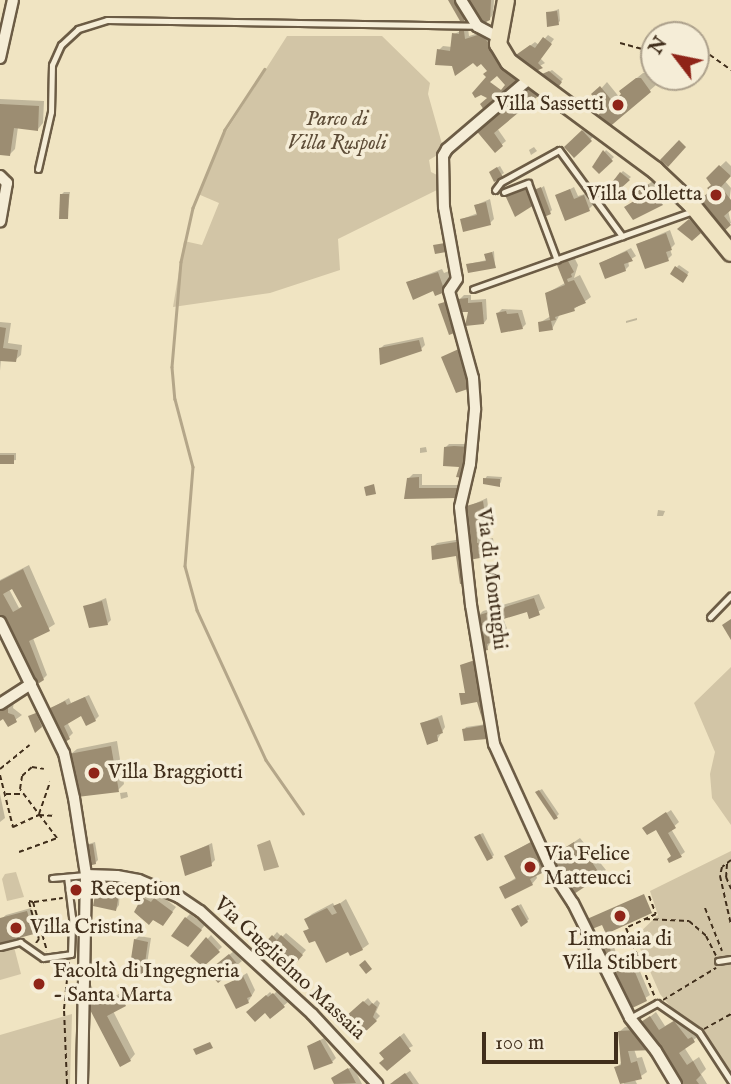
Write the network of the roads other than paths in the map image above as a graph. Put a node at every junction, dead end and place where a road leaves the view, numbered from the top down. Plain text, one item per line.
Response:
1 (13, 0) edge
2 (461, 0) edge
3 (506, 0) edge
4 (477, 26) junction
5 (498, 37) junction
6 (0, 58) edge
7 (529, 79) junction
8 (38, 169) dead end
9 (0, 176) edge
10 (495, 190) dead end
11 (503, 192) dead end
12 (695, 210) junction
13 (0, 221) edge
14 (622, 236) junction
15 (731, 253) edge
16 (557, 260) junction
17 (473, 289) dead end
18 (731, 595) edge
19 (710, 617) dead end
20 (0, 622) edge
21 (31, 684) junction
22 (0, 704) edge
23 (86, 876) junction
24 (52, 878) dead end
25 (67, 878) junction
26 (0, 947) edge
27 (630, 1018) junction
28 (731, 1081) edge
29 (82, 1084) edge
30 (377, 1084) edge
31 (676, 1084) edge

1 - 6 street
2 - 4 street
3 - 5 main road
4 - 5 street
4 - 8 lane
5 - 7 main road
7 - 12 main road
7 - 27 street, Via di Montughi
9 - 13 street
10 - 14 lane
11 - 16 lane
12 - 14 lane
12 - 15 main road
14 - 16 lane
16 - 17 lane
18 - 19 lane
20 - 21 street
21 - 22 street
21 - 23 street
23 - 25 lane
23 - 29 street
23 - 30 street, Via Guglielmo Massaia
24 - 25 lane
25 - 26 lane
27 - 28 lane
27 - 31 street, Via di Montughi

